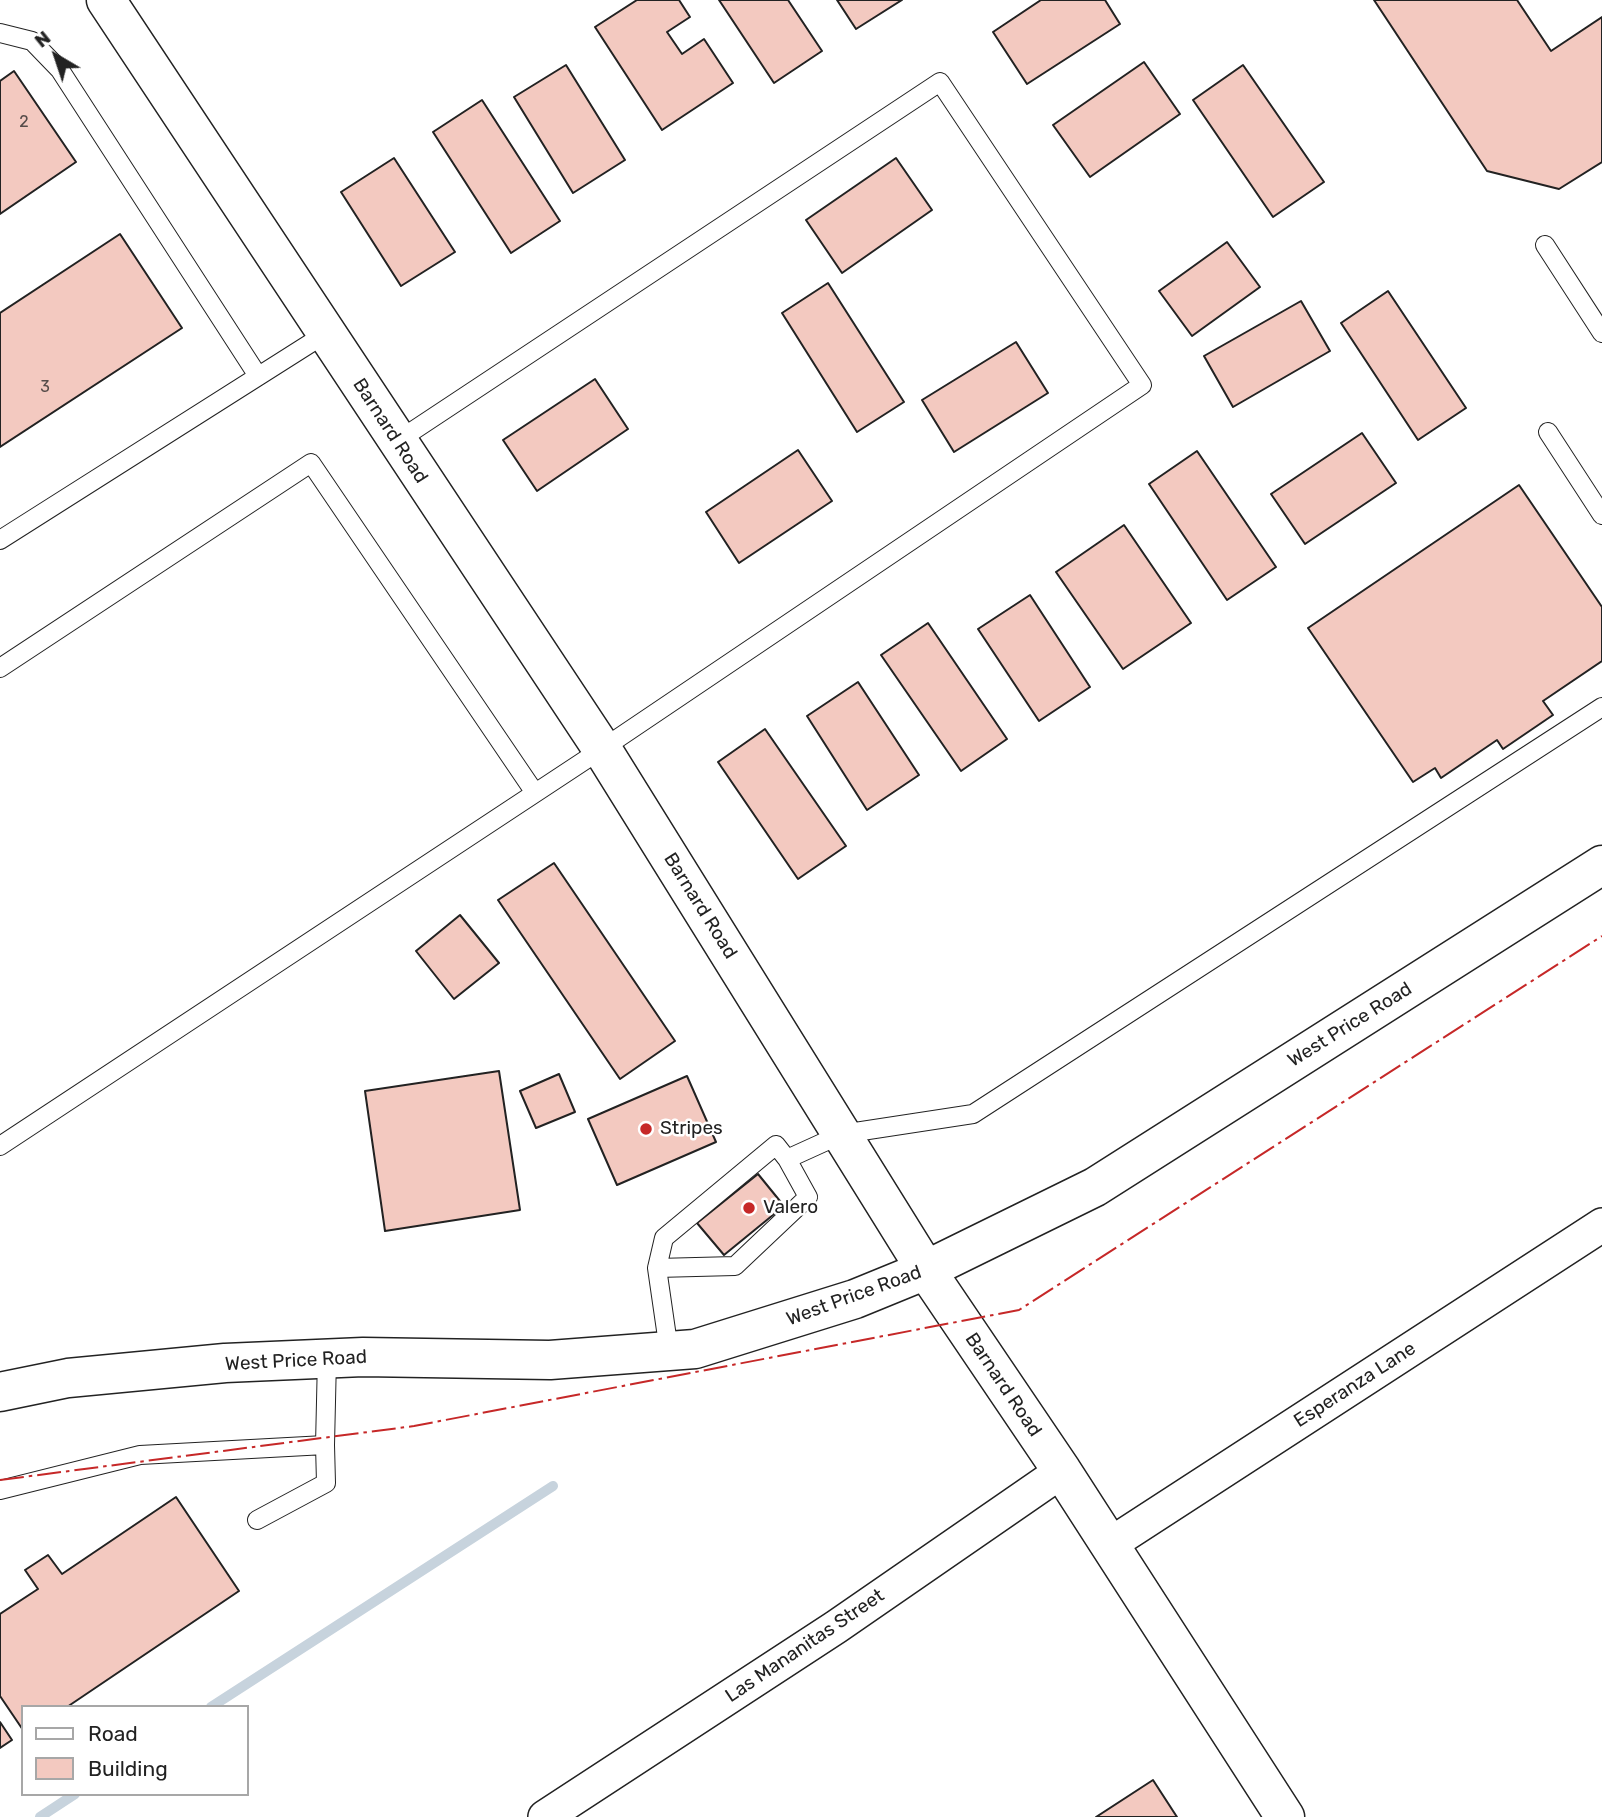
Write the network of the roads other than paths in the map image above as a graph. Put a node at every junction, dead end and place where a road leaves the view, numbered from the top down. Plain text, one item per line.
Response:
1 (106, 0) edge
2 (0, 33) edge
3 (1545, 245) dead end
4 (1602, 333) edge
5 (326, 334) junction
6 (258, 376) junction
7 (1548, 432) dead end
8 (396, 442) junction
9 (1602, 515) edge
10 (0, 540) edge
11 (0, 668) edge
12 (1602, 707) edge
13 (602, 749) junction
14 (535, 793) junction
15 (1602, 865) edge
16 (842, 1134) junction
17 (0, 1146) edge
18 (787, 1159) junction
19 (1602, 1225) edge
20 (657, 1268) junction
21 (926, 1270) junction
22 (669, 1351) junction
23 (327, 1358) junction
24 (0, 1392) edge
25 (325, 1445) junction
26 (1062, 1471) junction
27 (0, 1490) edge
28 (257, 1520) dead end
29 (1109, 1545) junction
30 (545, 1817) edge
31 (1285, 1817) edge

1 - 5 street, Barnard Road
2 - 6 lane
3 - 4 lane
5 - 6 lane
5 - 8 street, Barnard Road
6 - 10 lane
7 - 9 lane
8 - 13 street, Barnard Road
8 - 13 lane
11 - 14 lane
12 - 16 lane
13 - 14 lane
13 - 16 street, Barnard Road
14 - 17 lane
15 - 21 street, West Price Road
16 - 18 lane
16 - 21 street, Barnard Road
18 - 20 lane
18 - 20 lane
19 - 29 street, Esperanza Lane
20 - 22 lane
21 - 22 street, West Price Road
21 - 26 street, Barnard Road
22 - 23 street, West Price Road
23 - 24 street, West Price Road
23 - 25 lane
25 - 27 lane
25 - 28 lane
26 - 29 street, Barnard Road
26 - 30 street, Las Mananitas Street
29 - 31 street, Barnard Road

